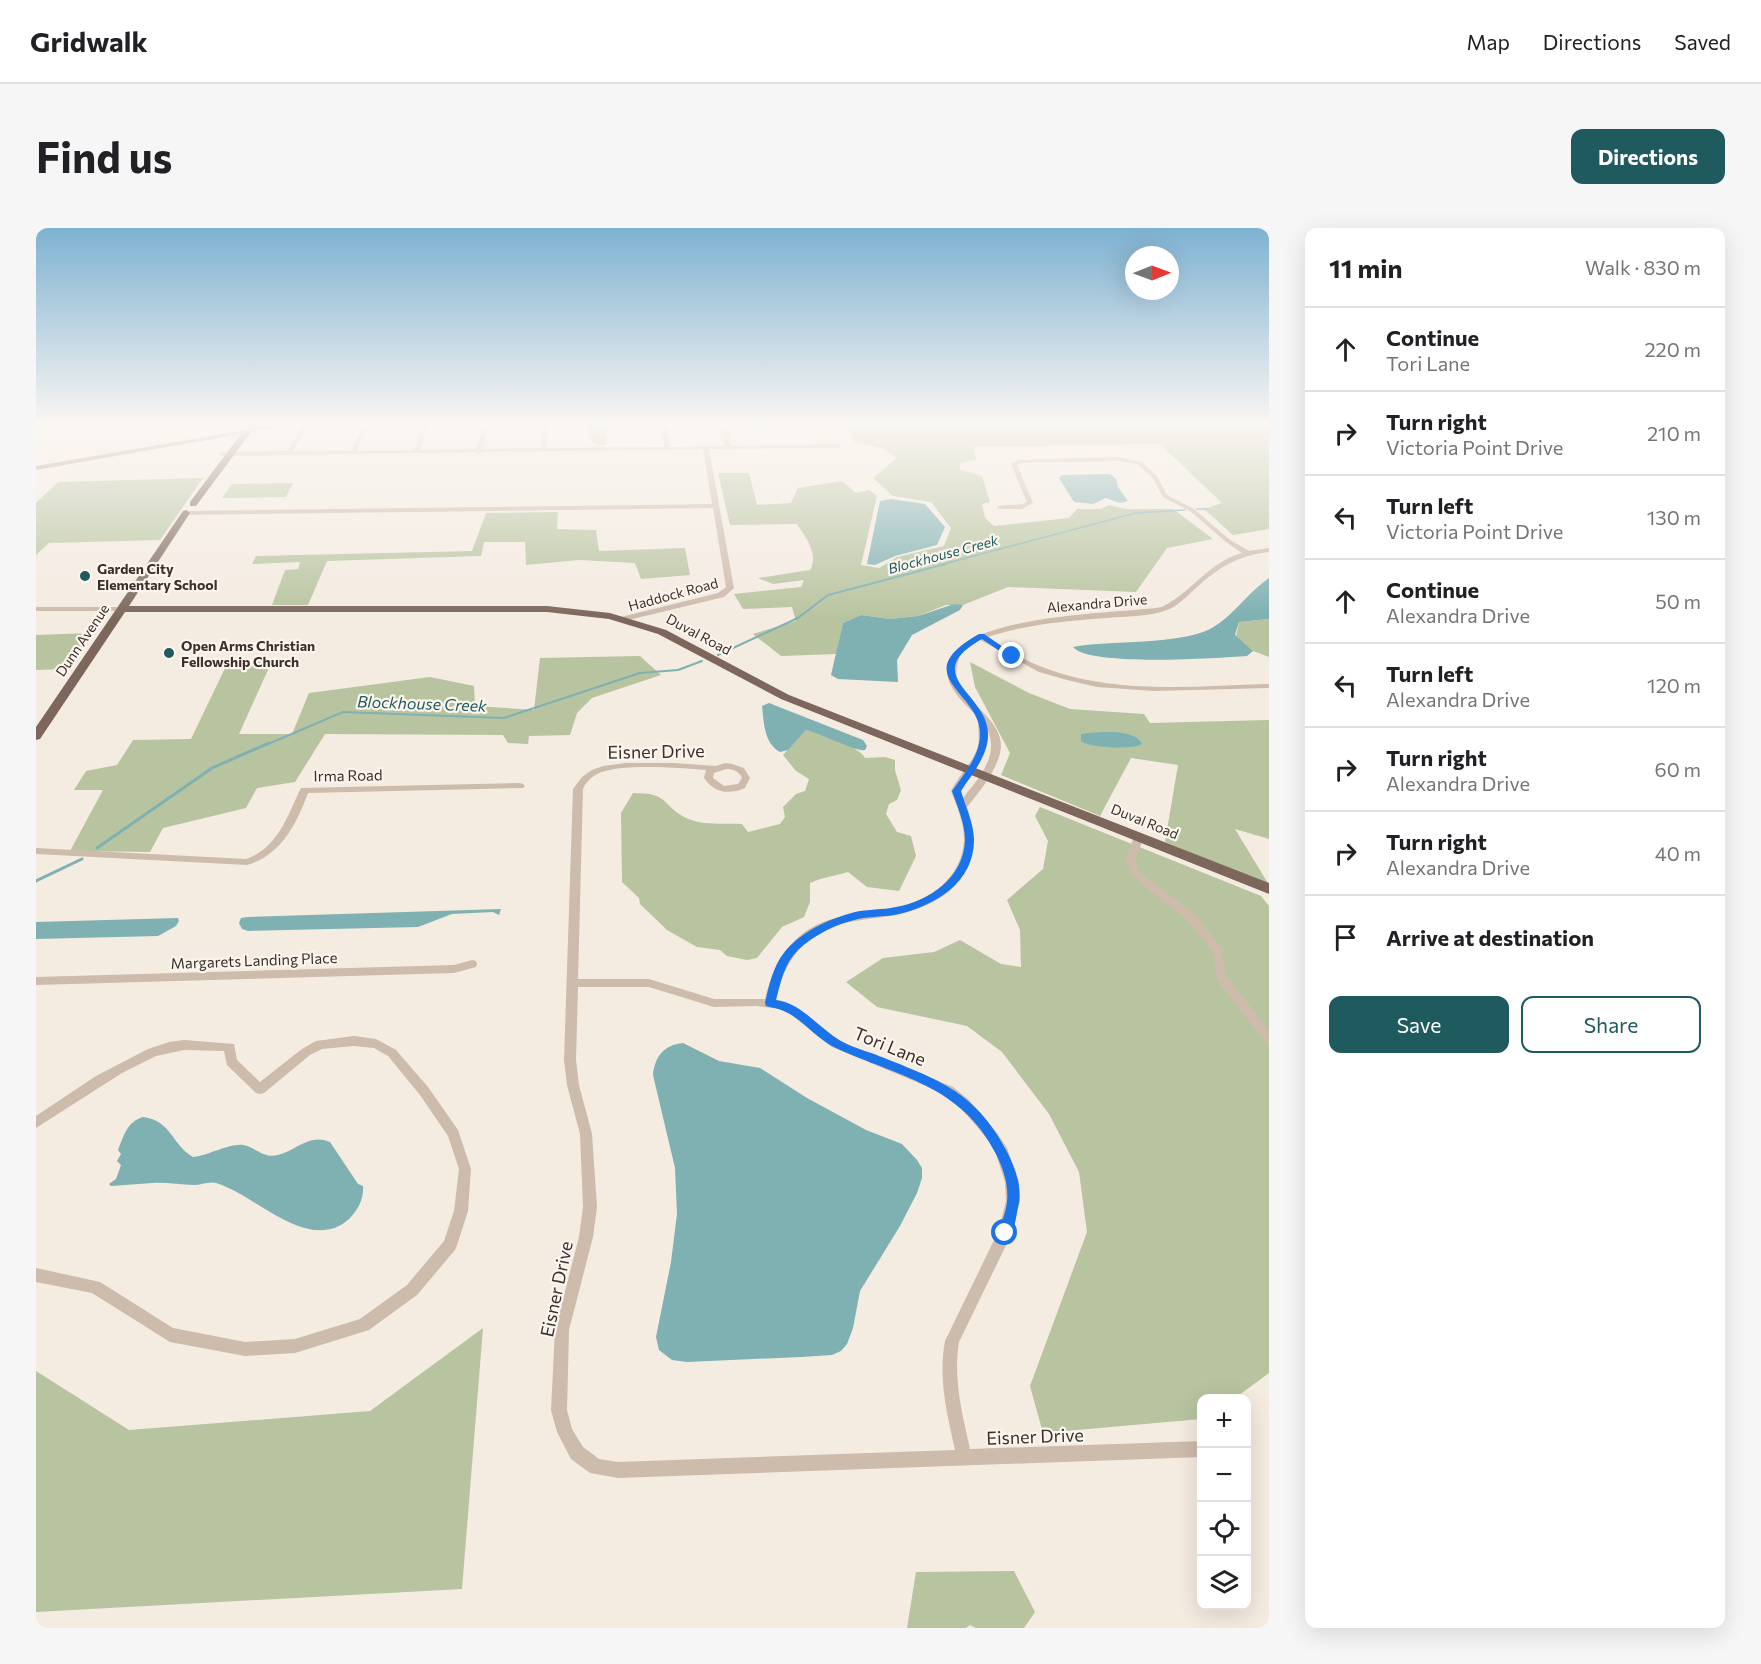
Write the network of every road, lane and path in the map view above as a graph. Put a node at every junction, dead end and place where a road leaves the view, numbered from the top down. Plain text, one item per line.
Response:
1 (203, 488) edge
2 (713, 488) edge
3 (1024, 488) edge
4 (1160, 488) edge
5 (716, 506) junction
6 (999, 507) dead end
7 (186, 513) junction
8 (1269, 550) edge
9 (1247, 553) junction
10 (36, 609) edge
11 (121, 609) junction
12 (624, 619) junction
13 (982, 636) junction
14 (1269, 686) edge
15 (982, 719) junction
16 (36, 736) edge
17 (714, 768) dead end
18 (970, 770) junction
19 (985, 775) junction
20 (520, 786) dead end
21 (962, 806) junction
22 (1139, 837) junction
23 (36, 851) edge
24 (1269, 889) edge
25 (472, 964) dead end
26 (36, 981) edge
27 (572, 983) junction
28 (770, 1003) junction
29 (1269, 1038) edge
30 (36, 1123) edge
31 (36, 1275) edge
32 (1197, 1449) edge
33 (964, 1457) junction

1 - 7 main road, Dunn Avenue
2 - 5 street, Haddock Road
3 - 6 street
4 - 9 street
5 - 7 street
5 - 12 street, Haddock Road
7 - 11 main road, Dunn Avenue
8 - 9 street, Alexandra Drive
9 - 13 street, Alexandra Drive
10 - 11 street, Duval Road
11 - 12 main road, Duval Road
11 - 16 main road, Dunn Avenue
12 - 18 main road, Duval Road
13 - 14 street
13 - 15 street, Alexandra Drive
15 - 18 street
15 - 19 street, Alexandra Drive
17 - 27 street, Eisner Drive
18 - 19 main road, Duval Road
18 - 21 street
19 - 21 street
19 - 22 main road, Duval Road
20 - 23 street, Irma Road
21 - 28 street
22 - 24 main road, Duval Road
22 - 29 street
25 - 26 street, Margarets Landing Place
27 - 28 street, Tori Lane
27 - 33 street, Eisner Drive
28 - 33 street, Tori Lane
30 - 31 street
32 - 33 street, Eisner Drive

